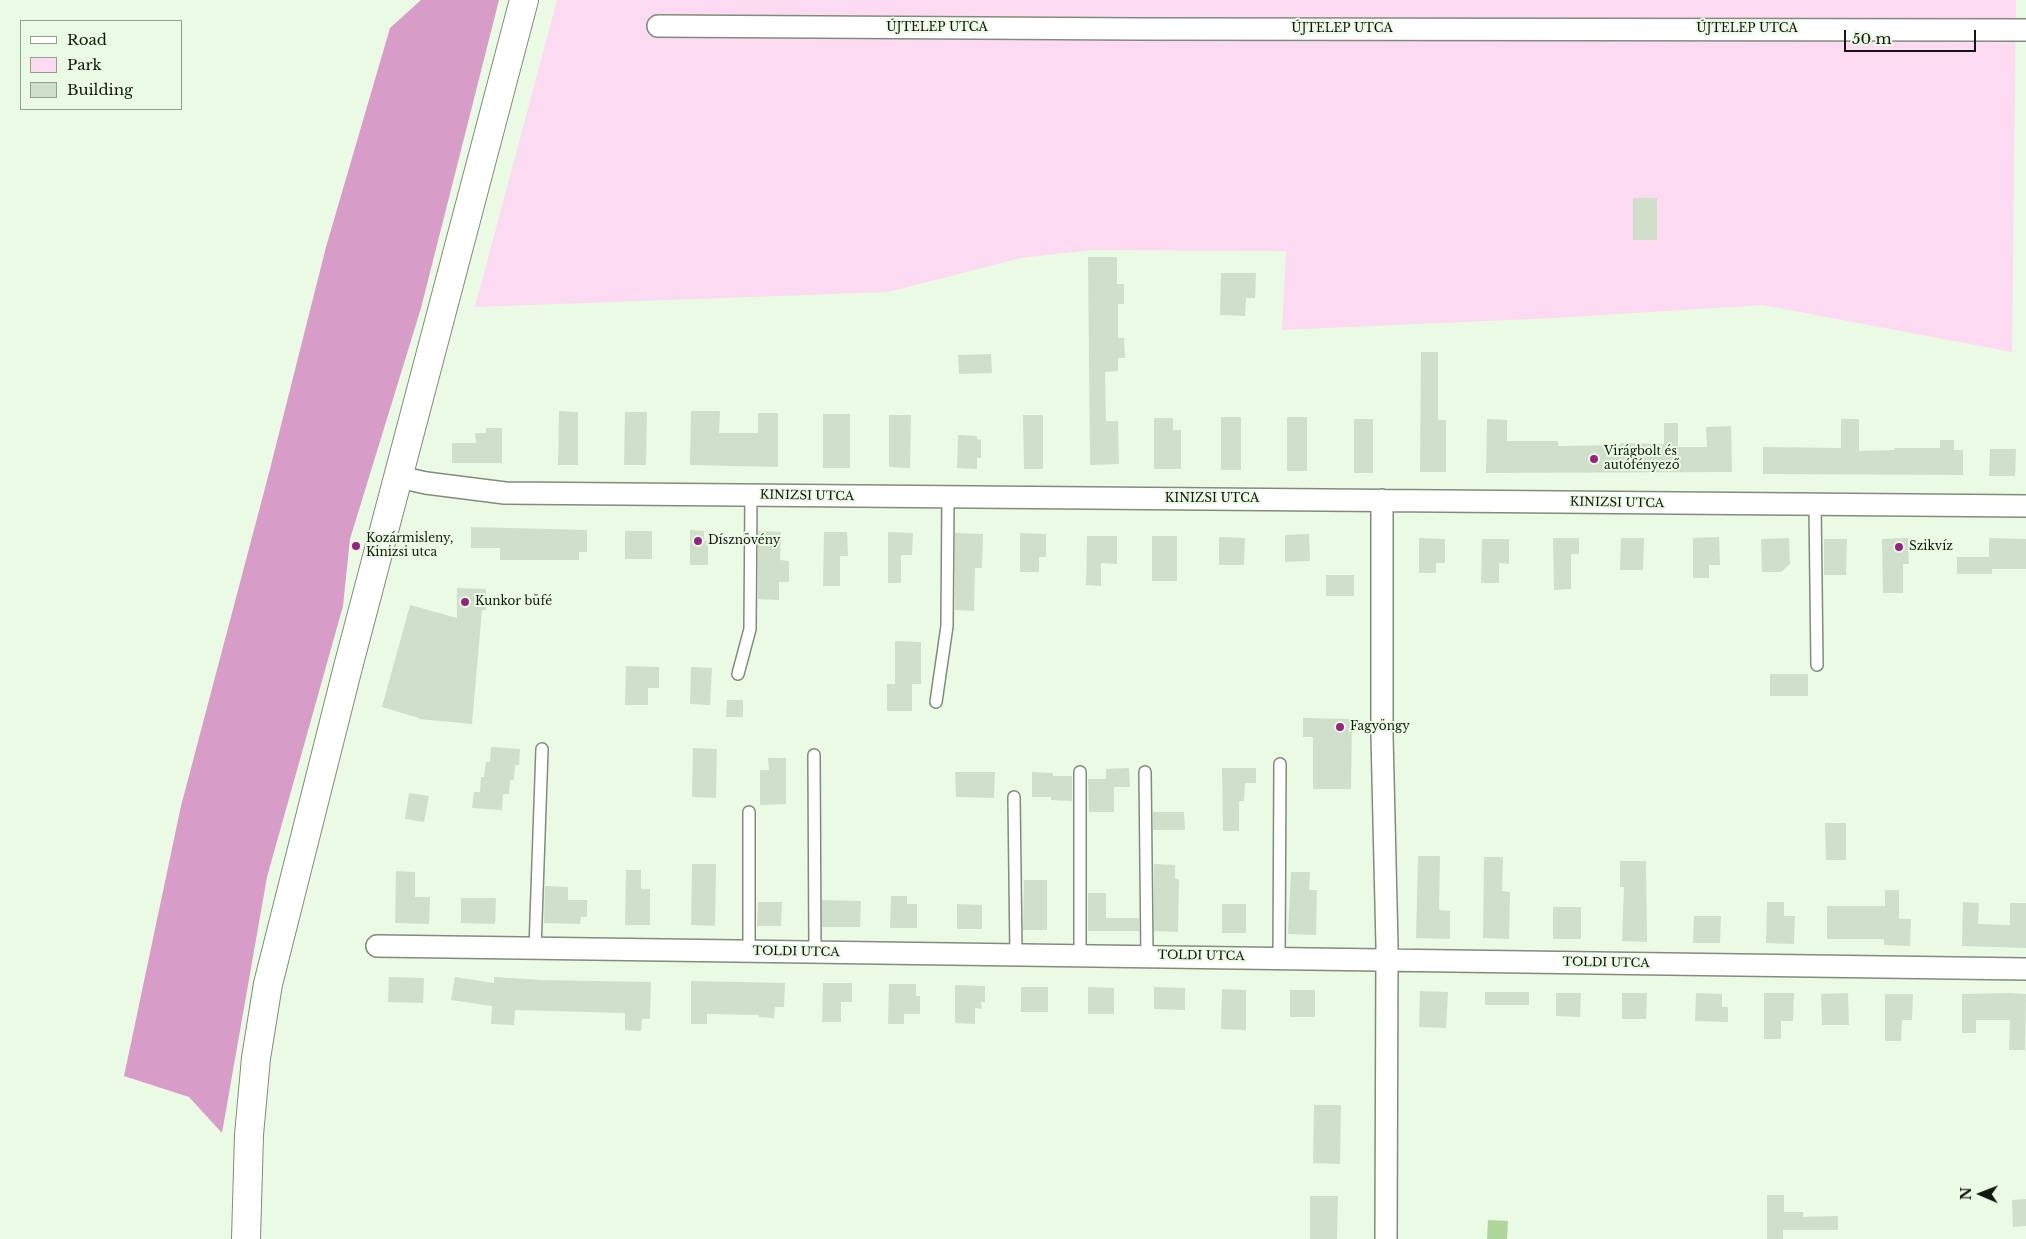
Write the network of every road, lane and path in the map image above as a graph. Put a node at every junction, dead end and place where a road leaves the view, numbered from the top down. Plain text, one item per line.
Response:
1 (524, 0) edge
2 (658, 26) dead end
3 (2026, 30) edge
4 (398, 478) junction
5 (751, 496) junction
6 (948, 498) junction
7 (1382, 500) junction
8 (1815, 505) junction
9 (2026, 506) edge
10 (1818, 665) dead end
11 (738, 674) dead end
12 (936, 702) dead end
13 (542, 748) dead end
14 (814, 755) dead end
15 (1280, 764) dead end
16 (1080, 772) dead end
17 (1145, 772) dead end
18 (1014, 797) dead end
19 (749, 812) dead end
20 (376, 946) dead end
21 (535, 949) junction
22 (750, 951) junction
23 (815, 952) junction
24 (1016, 954) junction
25 (1080, 955) junction
26 (1147, 955) junction
27 (1279, 958) junction
28 (1387, 960) junction
29 (2026, 969) edge
30 (246, 1239) edge
31 (1386, 1239) edge

1 - 4 main road
2 - 3 street, ÚJTELEP UTCA
4 - 5 street, KINIZSI UTCA
4 - 30 main road
5 - 6 street, KINIZSI UTCA
5 - 11 lane
6 - 7 street, KINIZSI UTCA
6 - 12 lane
7 - 8 street, KINIZSI UTCA
7 - 28 street
8 - 9 street, KINIZSI UTCA
8 - 10 lane
13 - 21 lane
14 - 23 lane
15 - 27 lane
16 - 25 lane
17 - 26 lane
18 - 24 lane
19 - 22 lane
20 - 21 street, TOLDI UTCA
21 - 22 street, TOLDI UTCA
22 - 23 street, TOLDI UTCA
23 - 24 street, TOLDI UTCA
24 - 25 street, TOLDI UTCA
25 - 26 street, TOLDI UTCA
26 - 27 street, TOLDI UTCA
27 - 28 street, TOLDI UTCA
28 - 29 street, TOLDI UTCA
28 - 31 street

